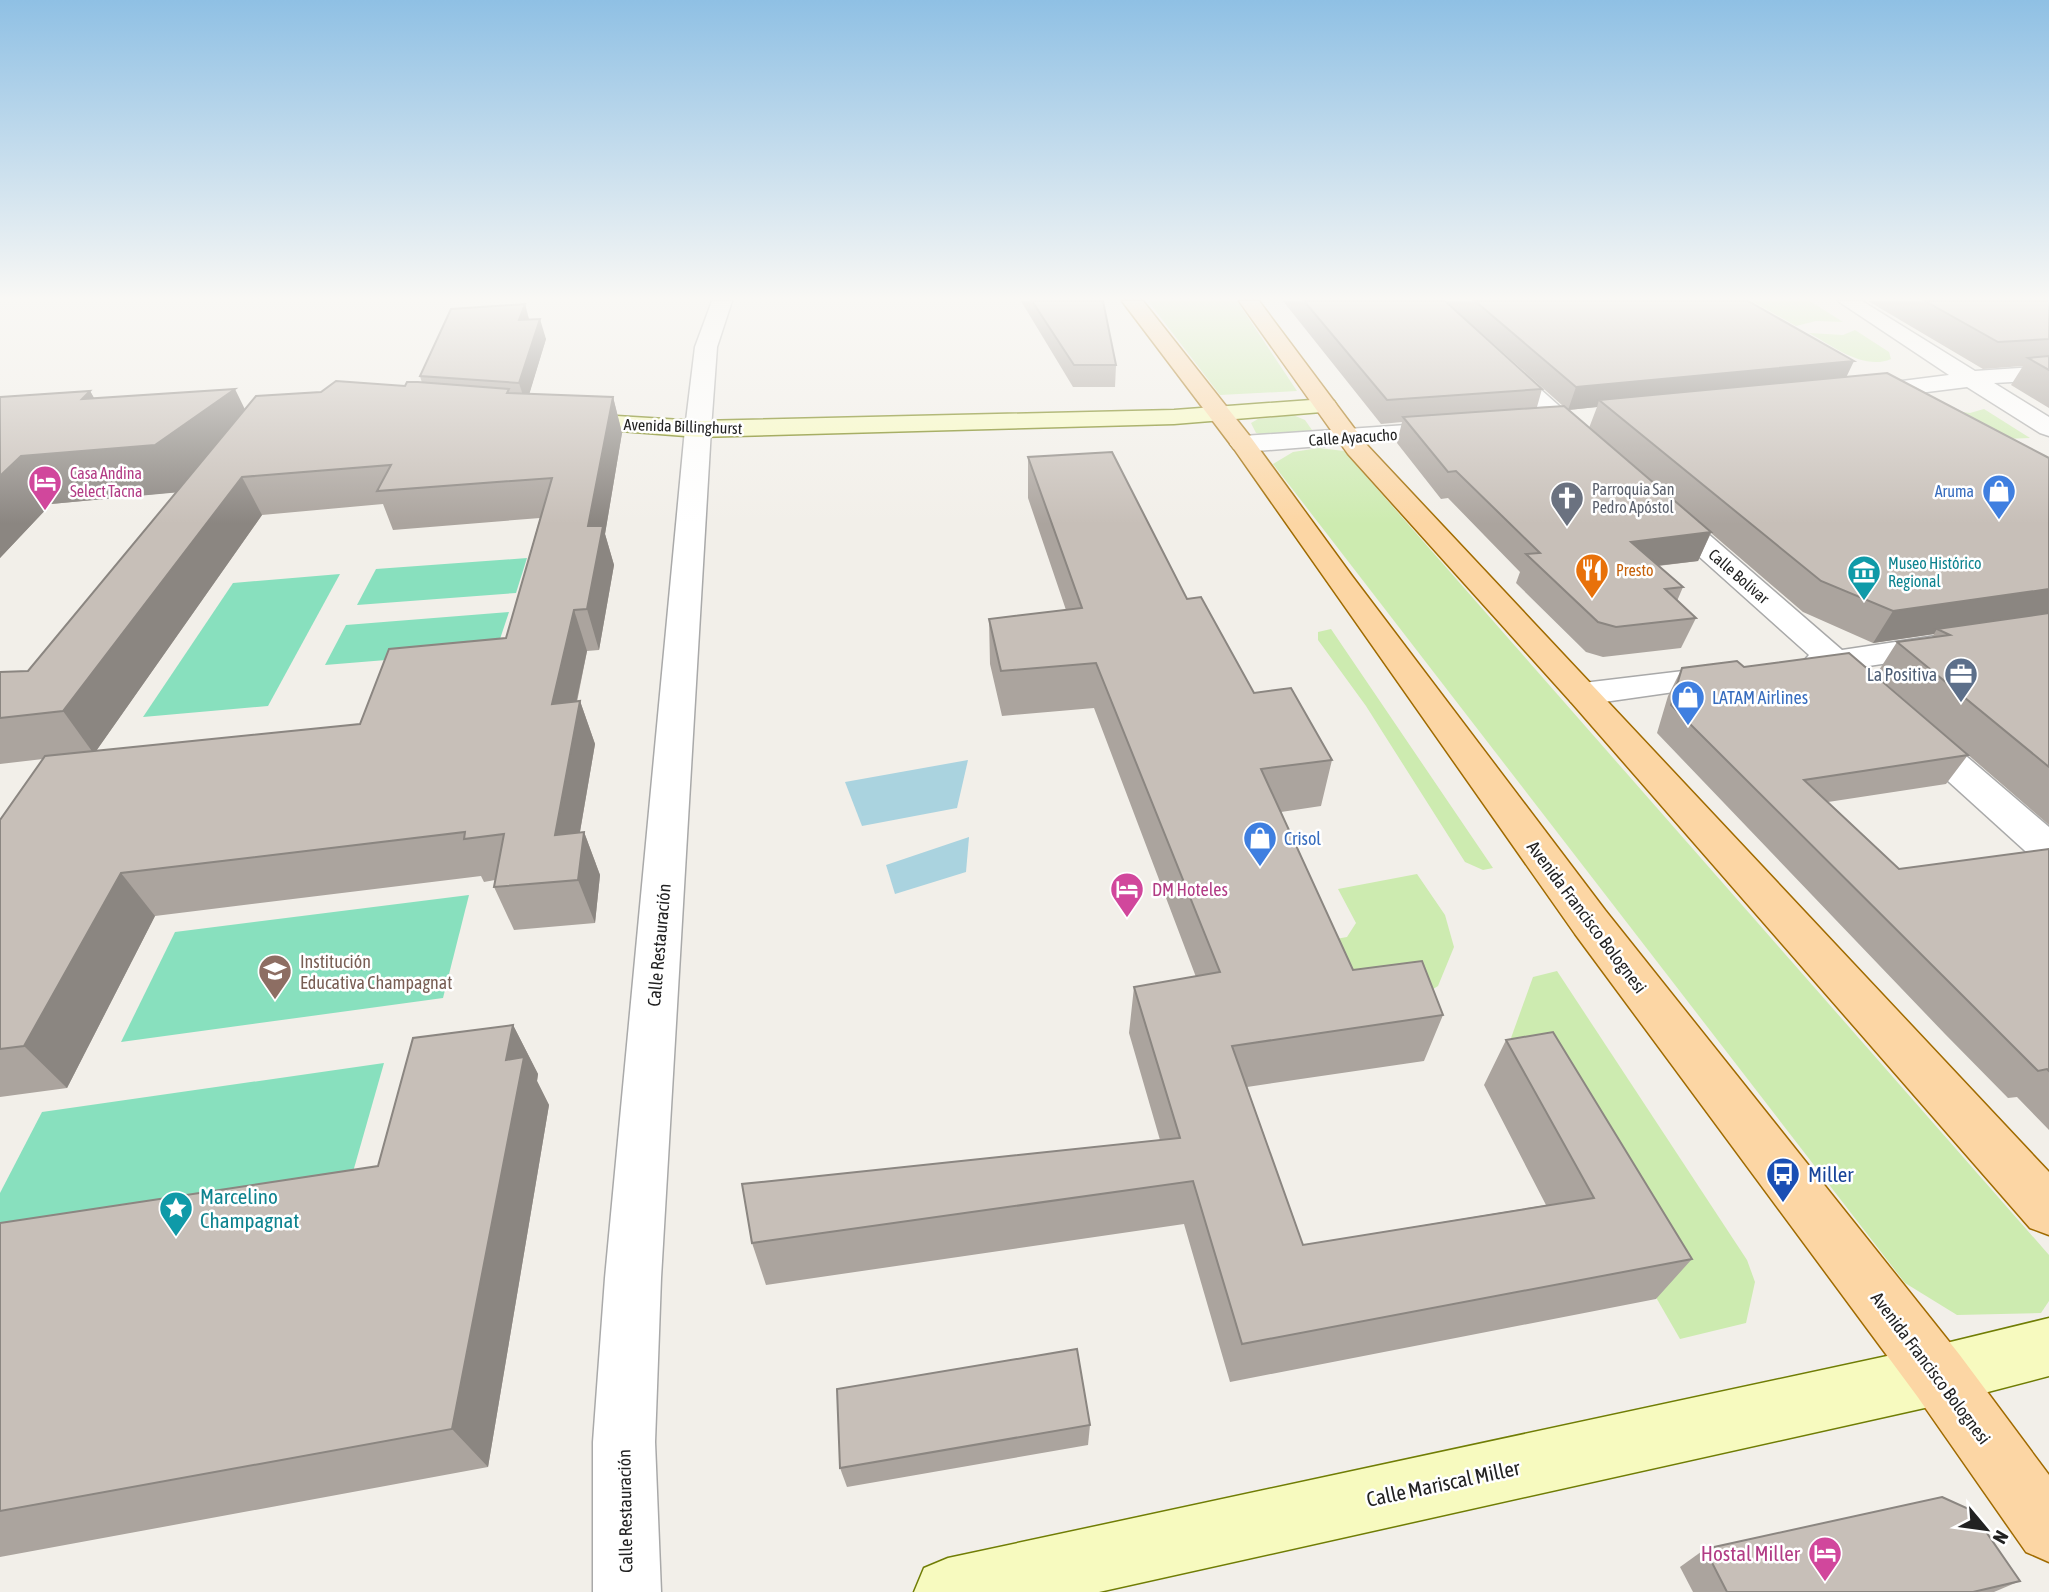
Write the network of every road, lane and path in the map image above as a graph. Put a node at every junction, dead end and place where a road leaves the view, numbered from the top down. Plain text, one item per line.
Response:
1 (703, 375) edge
2 (1189, 375) edge
3 (1303, 375) edge
4 (1503, 375) edge
5 (1964, 375) edge
6 (2023, 375) edge
7 (1971, 380) junction
8 (1849, 386) edge
9 (1881, 391) junction
10 (1325, 406) junction
11 (1911, 408) edge
12 (540, 418) edge
13 (1597, 419) dead end
14 (1550, 423) junction
15 (2049, 428) edge
16 (698, 429) junction
17 (1231, 429) junction
18 (1469, 429) edge
19 (1348, 438) junction
20 (1605, 459) edge
21 (1647, 495) edge
22 (2049, 629) edge
23 (1835, 661) junction
24 (1583, 694) junction
25 (2049, 850) edge
26 (2049, 1210) edge
27 (2049, 1347) edge
28 (1938, 1375) junction
29 (2049, 1529) edge
30 (627, 1592) edge
31 (948, 1592) edge

1 - 16 street, Calle Restauración
2 - 17 main road, Avenida Francisco Bolognesi
3 - 10 main road
4 - 14 street
5 - 7 street
6 - 7 street
7 - 9 street
7 - 15 street
8 - 9 street
9 - 11 street
10 - 17 street, Avenida Billinghurst
10 - 19 main road
12 - 16 street, Avenida Billinghurst
13 - 14 street
14 - 20 street
16 - 17 street, Avenida Billinghurst
16 - 30 street, Calle Restauración
17 - 19 street, Calle Ayacucho
17 - 28 main road, Avenida Francisco Bolognesi
18 - 19 street, Calle Ayacucho
19 - 24 main road
21 - 23 street, Calle Bolívar
22 - 23 street
23 - 24 street
23 - 25 street, Calle Bolívar
24 - 26 main road
27 - 28 street, Calle Mariscal Miller
28 - 29 main road, Avenida Francisco Bolognesi
28 - 31 street, Calle Mariscal Miller

